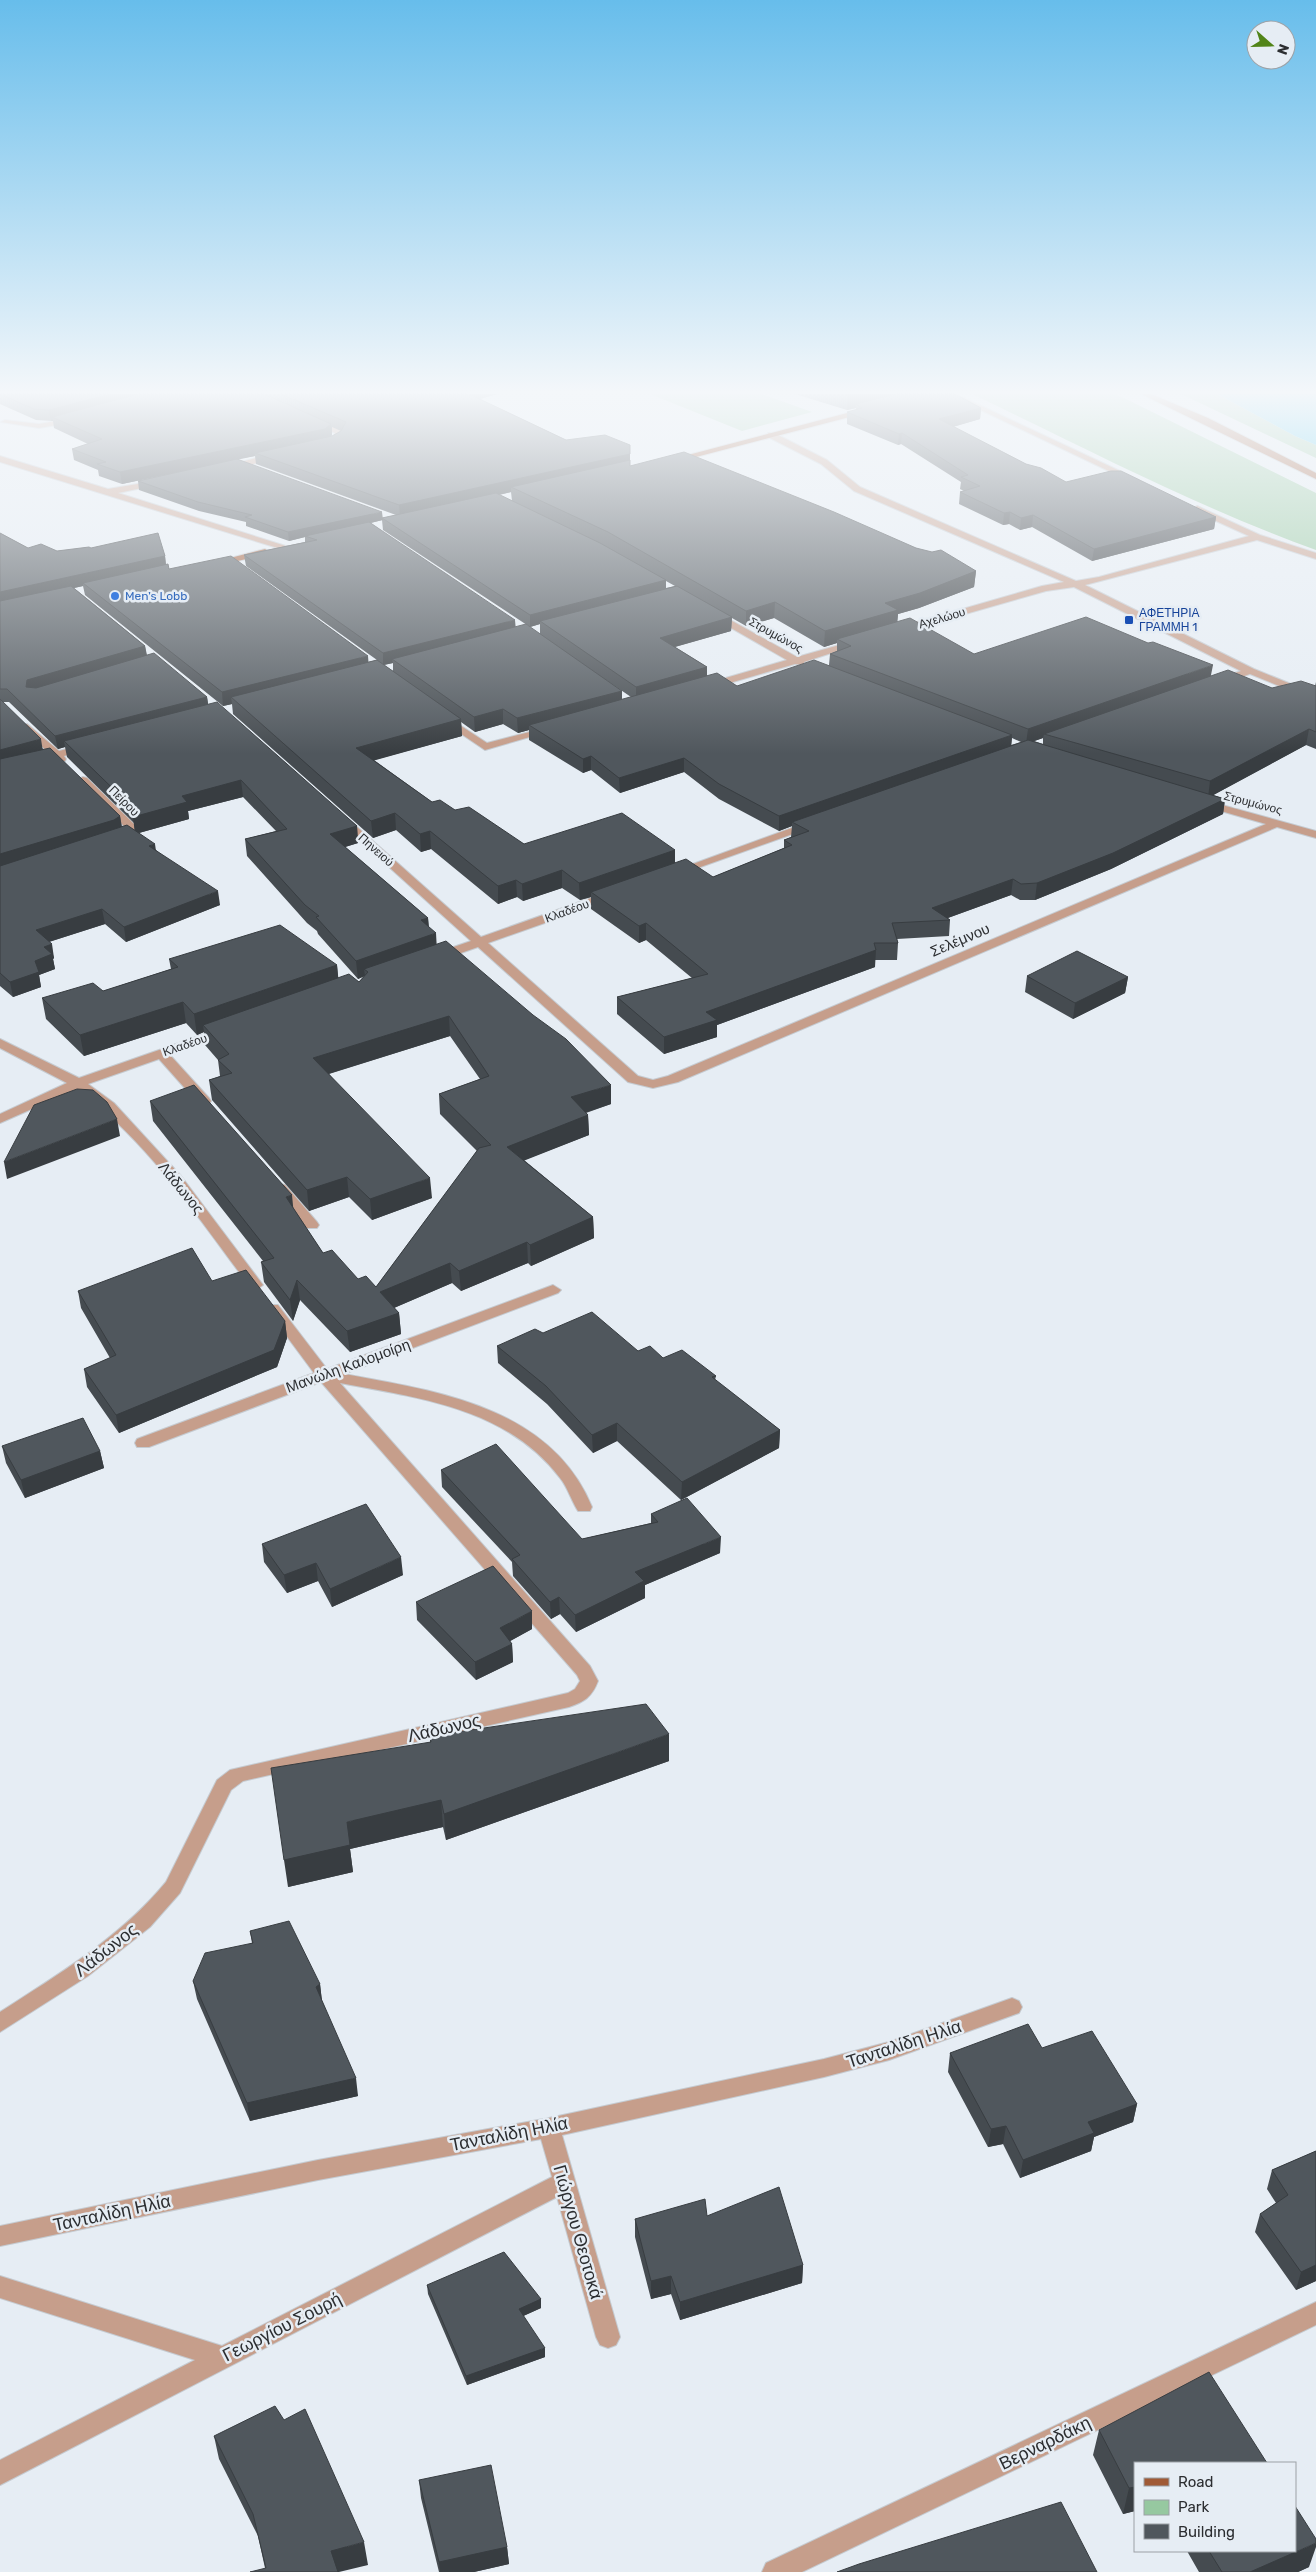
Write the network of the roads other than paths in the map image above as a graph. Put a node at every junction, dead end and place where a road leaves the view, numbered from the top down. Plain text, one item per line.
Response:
1 (182, 514) edge
2 (913, 514) edge
3 (1209, 514) edge
4 (1258, 537) junction
5 (289, 546) joint
6 (1316, 556) edge
7 (230, 560) junction
8 (210, 564) edge
9 (246, 571) edge
10 (1076, 584) junction
11 (705, 609) edge
12 (897, 631) edge
13 (869, 639) edge
14 (795, 661) junction
15 (811, 668) edge
16 (1250, 670) junction
17 (1212, 684) edge
18 (700, 688) edge
19 (1316, 698) edge
20 (437, 712) edge
21 (17, 717) edge
22 (560, 727) edge
23 (96, 744) edge
24 (57, 754) junction
25 (0, 769) edge
26 (1190, 799) edge
27 (333, 812) edge
28 (826, 819) edge
29 (1278, 823) junction
30 (1316, 835) edge
31 (112, 841) edge
32 (666, 876) edge
33 (619, 893) edge
34 (478, 943) junction
35 (422, 962) edge
36 (236, 1028) edge
37 (0, 1043) edge
38 (162, 1054) junction
39 (78, 1083) junction
40 (653, 1084) joint
41 (214, 1113) edge
42 (0, 1119) edge
43 (273, 1180) edge
44 (312, 1225) dead end
45 (553, 1290) dead end
46 (324, 1375) junction
47 (143, 1443) dead end
48 (584, 1507) dead end
49 (1012, 2007) dead end
50 (0, 2023) edge
51 (548, 2128) junction
52 (564, 2182) junction
53 (0, 2236) edge
54 (0, 2287) edge
55 (1316, 2314) edge
56 (608, 2337) dead end
57 (223, 2358) junction
58 (0, 2473) edge
59 (775, 2572) edge

1 - 5 street
2 - 10 street
3 - 4 street
4 - 6 street
4 - 10 street, Αχελώου
5 - 7 main road
7 - 8 main road
7 - 9 street
10 - 12 street, Αχελώου
10 - 16 street
11 - 14 street, Στρυμώνος
13 - 14 street
14 - 15 street, Στρυμώνος
14 - 18 street
16 - 17 street
16 - 19 street
20 - 22 street
21 - 24 street, Πείρου
23 - 24 street
24 - 25 street
24 - 31 street, Πείρου
26 - 29 street, Στρυμώνος
27 - 34 street, Πηνειού
28 - 32 street
29 - 30 street, Στρυμώνος
29 - 40 street, Σελέμνου
33 - 34 street, Κλαδέου
34 - 35 street, Κλαδέου
34 - 40 street, Πηνειού
36 - 38 street, Κλαδέου
37 - 39 street, Λάδωνος
38 - 39 street, Κλαδέου
38 - 41 street
39 - 42 street, Κλαδέου
39 - 46 street, Λάδωνος
43 - 44 street
45 - 46 street, Μανώλη Καλομοίρη
46 - 47 street, Μανώλη Καλομοίρη
46 - 48 street
46 - 50 street, Λάδωνος
49 - 51 street, Τανταλίδη Ηλία
51 - 52 street, Γιώργου Θεοτοκά
51 - 53 street, Τανταλίδη Ηλία
52 - 56 street, Γιώργου Θεοτοκά
52 - 57 street, Γεωργίου Σουρή
54 - 57 street
55 - 59 street, Βερναρδάκη
57 - 58 street, Γεωργίου Σουρή

